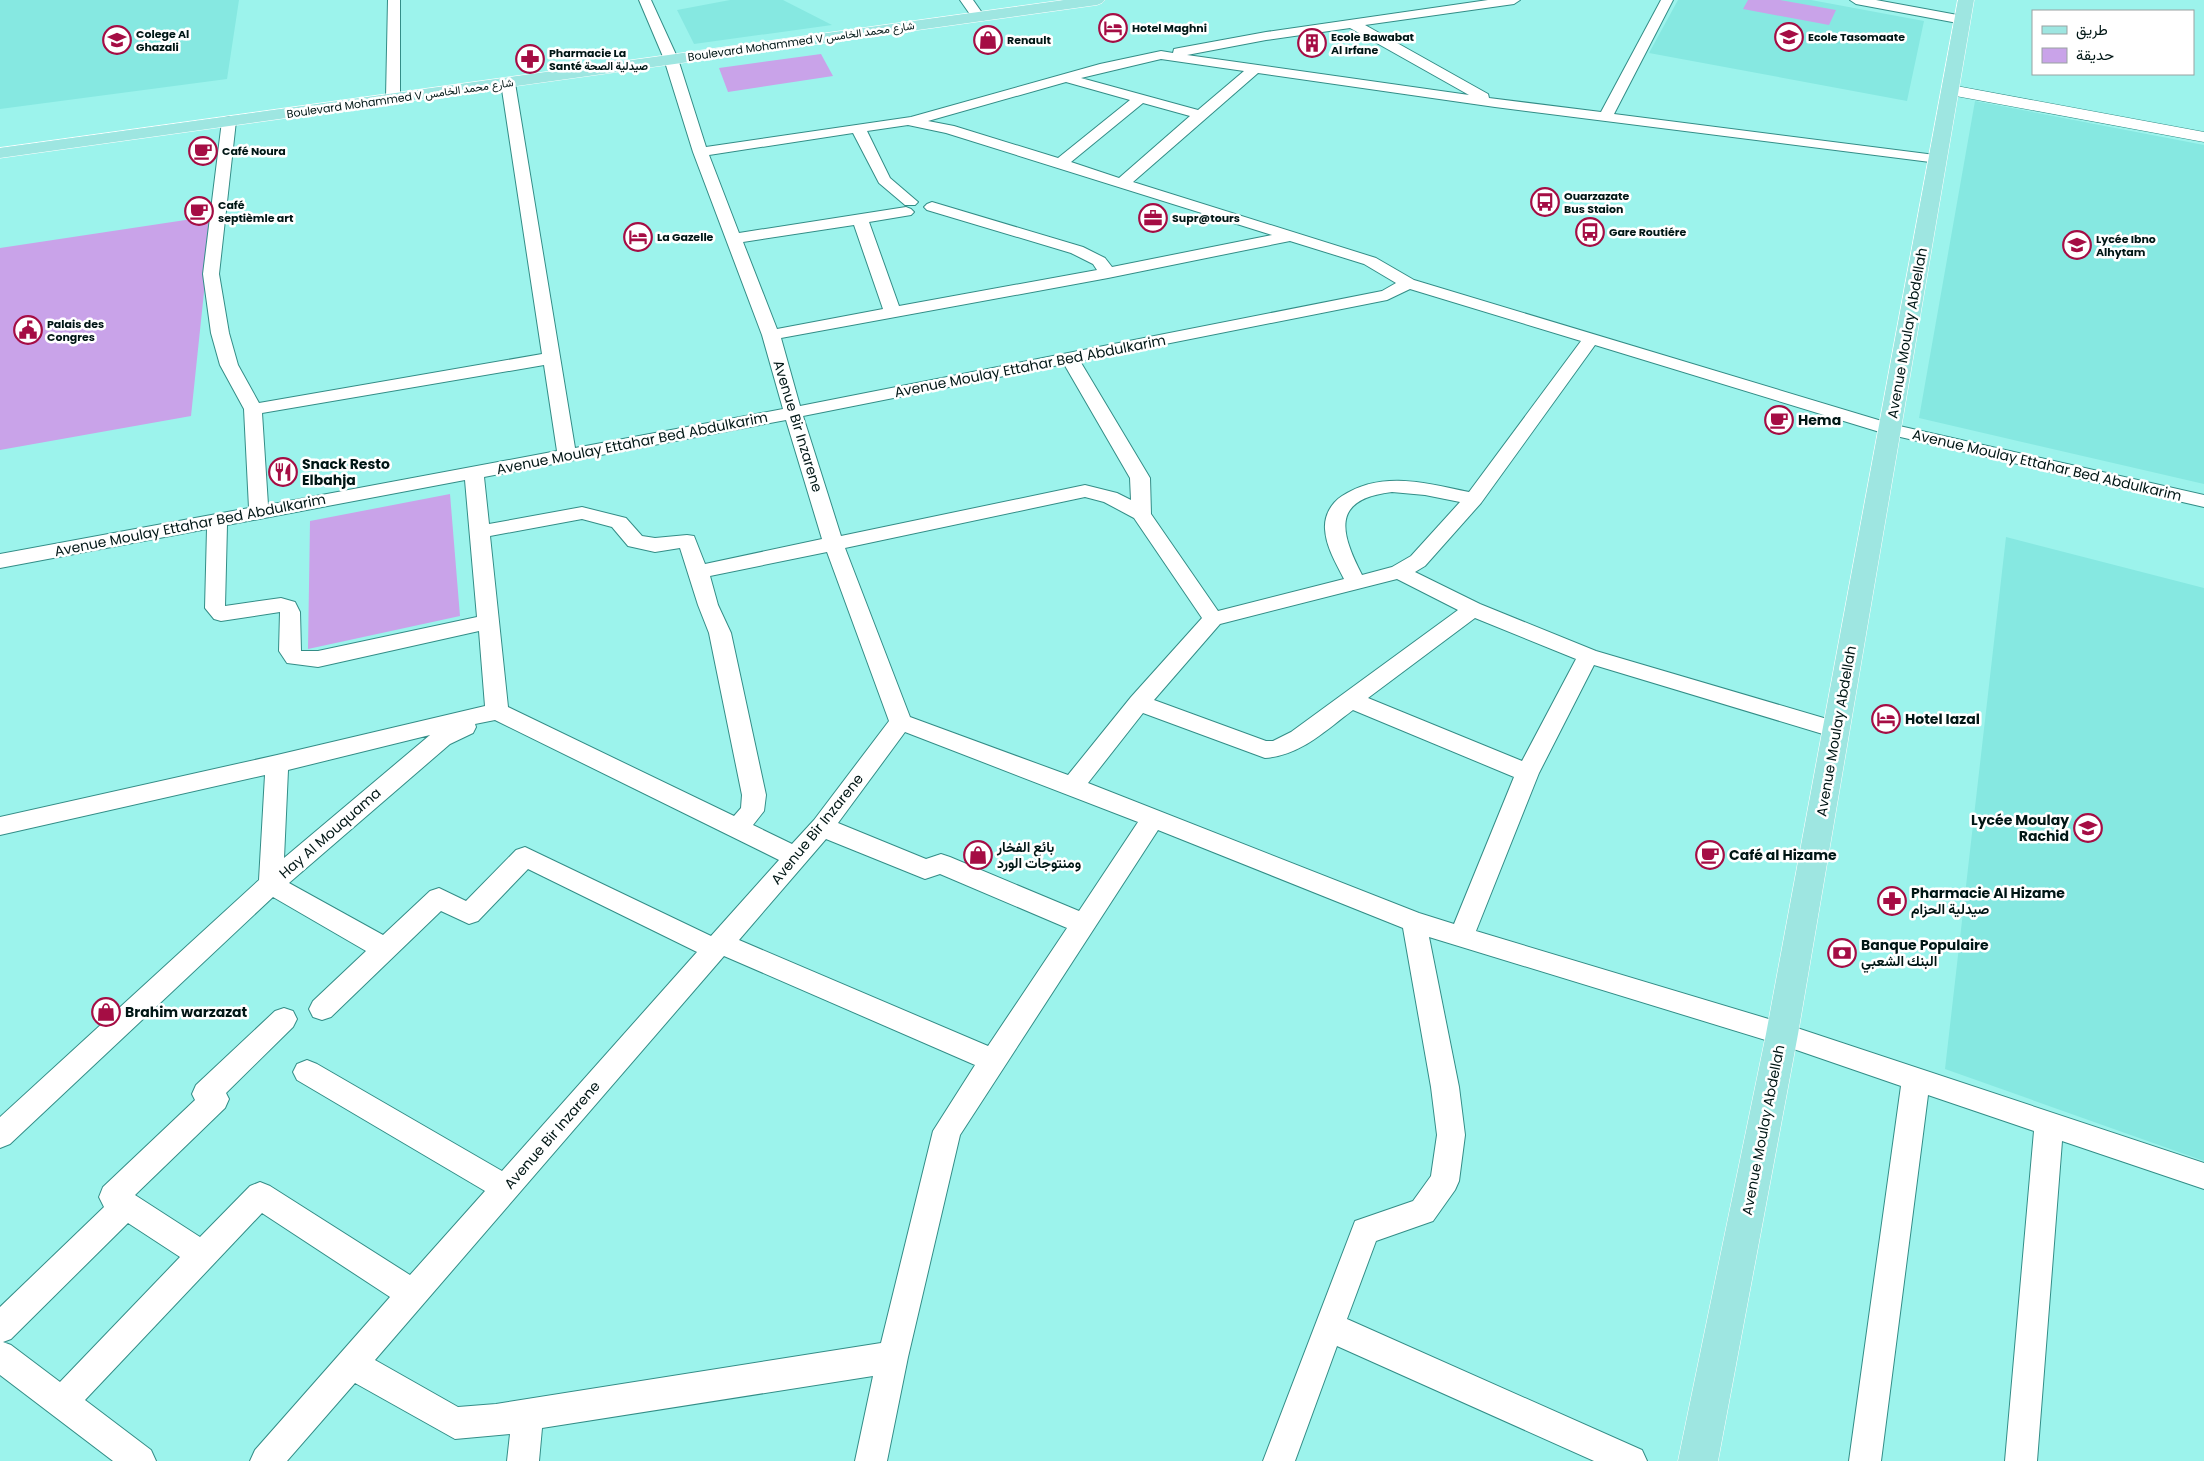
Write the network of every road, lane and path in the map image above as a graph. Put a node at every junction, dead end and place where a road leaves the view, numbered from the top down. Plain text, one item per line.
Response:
1 (394, 0) edge
2 (645, 0) edge
3 (966, 0) edge
4 (1097, 0) edge
5 (1514, 0) edge
6 (1667, 0) edge
7 (1856, 0) edge
8 (1965, 10) edge
9 (979, 16) junction
10 (1354, 24) junction
11 (1161, 55) junction
12 (671, 60) junction
13 (1254, 69) junction
14 (1066, 78) junction
15 (508, 83) junction
16 (1951, 90) junction
17 (393, 97) junction
18 (1141, 98) junction
19 (1495, 104) junction
20 (1201, 114) junction
21 (1606, 116) junction
22 (908, 120) junction
23 (229, 121) junction
24 (858, 128) junction
25 (2204, 137) edge
26 (700, 152) junction
27 (0, 153) edge
28 (1938, 159) junction
29 (1060, 164) junction
30 (1122, 183) junction
31 (908, 207) junction
32 (860, 219) junction
33 (1292, 237) junction
34 (734, 239) junction
35 (1108, 273) junction
36 (1408, 283) junction
37 (893, 313) junction
38 (771, 335) junction
39 (1591, 338) junction
40 (552, 358) junction
41 (1069, 358) junction
42 (253, 409) junction
43 (792, 412) junction
44 (1890, 429) junction
45 (567, 454) junction
46 (474, 473) junction
47 (1474, 499) junction
48 (2204, 501) edge
49 (259, 512) junction
50 (1141, 514) junction
51 (217, 519) junction
52 (480, 532) junction
53 (833, 542) junction
54 (0, 561) edge
55 (698, 572) junction
56 (1399, 572) junction
57 (1355, 581) junction
58 (1474, 609) junction
59 (1213, 619) junction
60 (488, 622) junction
61 (1588, 656) junction
62 (1351, 700) junction
63 (1139, 703) junction
64 (497, 710) junction
65 (901, 722) junction
66 (1836, 730) junction
67 (277, 764) junction
68 (1527, 773) junction
69 (1072, 786) junction
70 (1153, 819) junction
71 (0, 826) edge
72 (822, 827) junction
73 (737, 828) junction
74 (796, 857) junction
75 (271, 884) junction
76 (1414, 922) junction
77 (1083, 924) junction
78 (1462, 936) junction
79 (717, 946) junction
80 (385, 949) junction
81 (322, 1008) dead end
82 (284, 1019) dead end
83 (1782, 1034) junction
84 (992, 1060) junction
85 (307, 1072) dead end
86 (1916, 1079) junction
87 (2049, 1124) junction
88 (0, 1135) edge
89 (2204, 1176) edge
90 (506, 1188) junction
91 (126, 1206) junction
92 (202, 1255) junction
93 (412, 1294) junction
94 (1330, 1327) junction
95 (0, 1328) edge
96 (0, 1356) edge
97 (893, 1357) junction
98 (351, 1364) junction
99 (62, 1402) junction
100 (528, 1415) junction
101 (140, 1461) edge
102 (266, 1461) edge
103 (523, 1461) edge
104 (870, 1461) edge
105 (1279, 1461) edge
106 (1631, 1461) edge
107 (1698, 1461) edge
108 (1865, 1461) edge
109 (2021, 1461) edge

1 - 17 street
2 - 12 street, Avenue Bir Inzarene
3 - 9 street
4 - 9 main road, Boulevard Mohammed V شارع محمد الخامس
5 - 10 street
6 - 21 street
7 - 8 street
8 - 16 main road, Avenue Moulay Abdellah
9 - 12 main road, Boulevard Mohammed V شارع محمد الخامس
10 - 11 street
10 - 19 street
11 - 13 street
11 - 14 street
12 - 15 main road, Boulevard Mohammed V شارع محمد الخامس
12 - 26 street, Avenue Bir Inzarene
13 - 19 street
13 - 20 street
14 - 18 street
14 - 22 street
15 - 17 main road, Boulevard Mohammed V شارع محمد الخامس
15 - 40 street
16 - 25 street
16 - 28 main road, Avenue Moulay Abdellah
17 - 23 main road, Boulevard Mohammed V شارع محمد الخامس
18 - 20 street
18 - 29 street
19 - 21 street
20 - 30 street
21 - 28 street
22 - 24 street
22 - 29 street, Avenue Moulay Ettahar Bed Abdulkarim
23 - 27 main road, Boulevard Mohammed V شارع محمد الخامس
23 - 42 street
24 - 26 street
24 - 31 street
26 - 34 street, Avenue Bir Inzarene
28 - 44 main road, Avenue Moulay Abdellah
29 - 30 street, Avenue Moulay Ettahar Bed Abdulkarim
30 - 33 street, Avenue Moulay Ettahar Bed Abdulkarim
31 - 32 street
31 - 35 street
32 - 34 street
32 - 37 street
33 - 35 street
33 - 36 street, Avenue Moulay Ettahar Bed Abdulkarim
34 - 38 street, Avenue Bir Inzarene
35 - 37 street
36 - 39 street, Avenue Moulay Ettahar Bed Abdulkarim
36 - 41 street, Avenue Moulay Ettahar Bed Abdulkarim
37 - 38 street
38 - 43 street, Avenue Bir Inzarene
39 - 44 street, Avenue Moulay Ettahar Bed Abdulkarim
39 - 47 street
40 - 42 street
40 - 45 street
41 - 43 street, Avenue Moulay Ettahar Bed Abdulkarim
41 - 50 street
42 - 49 street
43 - 45 street, Avenue Moulay Ettahar Bed Abdulkarim
43 - 53 street, Avenue Bir Inzarene
44 - 48 street, Avenue Moulay Ettahar Bed Abdulkarim
44 - 66 main road, Avenue Moulay Abdellah
45 - 46 street, Avenue Moulay Ettahar Bed Abdulkarim
46 - 49 street, Avenue Moulay Ettahar Bed Abdulkarim
46 - 52 street
47 - 56 street
47 - 57 street
49 - 51 street, Avenue Moulay Ettahar Bed Abdulkarim
50 - 53 street
50 - 59 street
51 - 54 street, Avenue Moulay Ettahar Bed Abdulkarim
51 - 60 street
52 - 55 street
52 - 60 street
53 - 55 street
53 - 65 street, Avenue Bir Inzarene
55 - 73 street
56 - 57 street
56 - 58 street
57 - 59 street
58 - 61 street
58 - 62 street
59 - 63 street
60 - 64 street
61 - 66 street
61 - 68 street
62 - 63 street
62 - 68 street
63 - 69 street
64 - 67 street
64 - 73 street
64 - 75 street, Hay Al Mouquama
65 - 69 street
65 - 72 street, Avenue Bir Inzarene
66 - 83 main road, Avenue Moulay Abdellah
67 - 71 street
67 - 75 street
68 - 78 street
69 - 70 street
70 - 76 street
70 - 77 street
72 - 74 street, Avenue Bir Inzarene
72 - 77 street
73 - 74 street
74 - 79 street, Avenue Bir Inzarene
75 - 80 street
75 - 88 street, Hay Al Mouquama
76 - 78 street
76 - 94 street
77 - 84 street
78 - 83 street
79 - 80 street
79 - 84 street
79 - 90 street, Avenue Bir Inzarene
80 - 81 street
82 - 91 street
83 - 86 street
83 - 107 main road, Avenue Moulay Abdellah
84 - 97 street
85 - 90 street
86 - 87 street
86 - 108 street
87 - 89 street
87 - 109 street
90 - 93 street, Avenue Bir Inzarene
91 - 92 street
91 - 95 street
92 - 93 street
92 - 99 street
93 - 98 street, Avenue Bir Inzarene
94 - 105 street
94 - 106 street
96 - 99 street
97 - 100 street
97 - 104 street
98 - 100 street
98 - 102 street, Avenue Bir Inzarene
99 - 101 street
100 - 103 street

